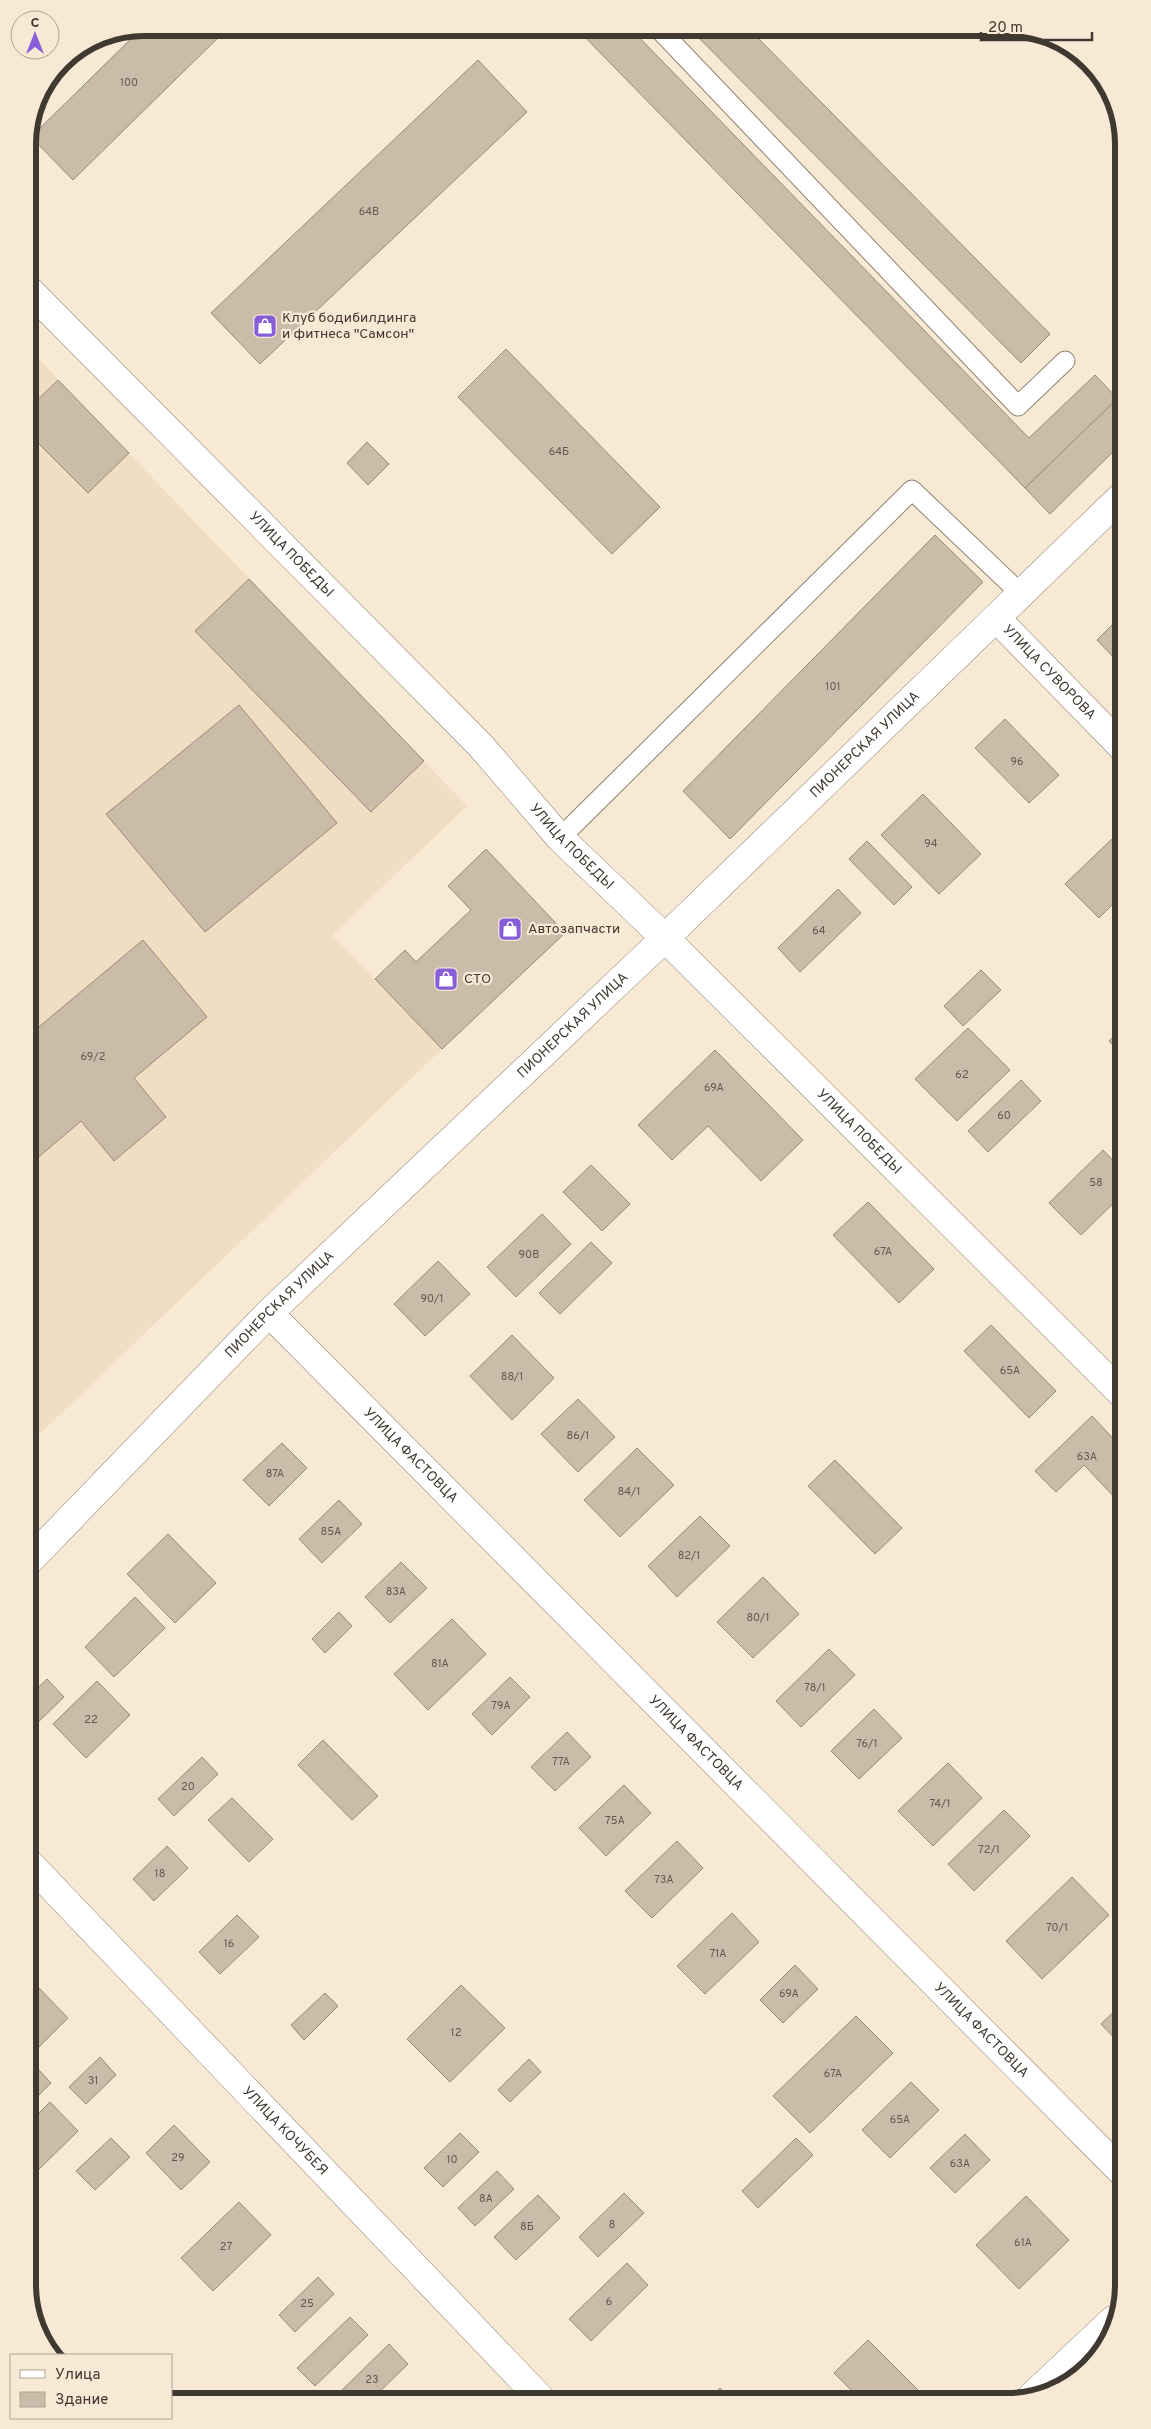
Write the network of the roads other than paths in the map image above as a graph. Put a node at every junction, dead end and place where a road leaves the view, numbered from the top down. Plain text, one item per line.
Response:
1 (666, 36) edge
2 (36, 297) edge
3 (1065, 361) dead end
4 (1115, 504) edge
5 (1021, 594) junction
6 (996, 618) junction
7 (1115, 739) edge
8 (560, 838) junction
9 (664, 938) junction
10 (269, 1313) junction
11 (1115, 1386) edge
12 (36, 1554) edge
13 (36, 1870) edge
14 (1115, 2164) edge
15 (1107, 2326) edge
16 (1041, 2387) edge
17 (535, 2393) edge

1 - 3 lane
2 - 8 street, УЛИЦА ПОБЕДЫ
4 - 5 street, ПИОНЕРСКАЯ УЛИЦА
5 - 6 street, ПИОНЕРСКАЯ УЛИЦА
5 - 8 lane
6 - 7 street, УЛИЦА СУВОРОВА
6 - 9 street, ПИОНЕРСКАЯ УЛИЦА
8 - 9 street, УЛИЦА ПОБЕДЫ
9 - 10 street, ПИОНЕРСКАЯ УЛИЦА
9 - 11 street, УЛИЦА ПОБЕДЫ
10 - 12 street, ПИОНЕРСКАЯ УЛИЦА
10 - 14 street, УЛИЦА ФАСТОВЦА
13 - 17 street, УЛИЦА КОЧУБЕЯ
15 - 16 street

